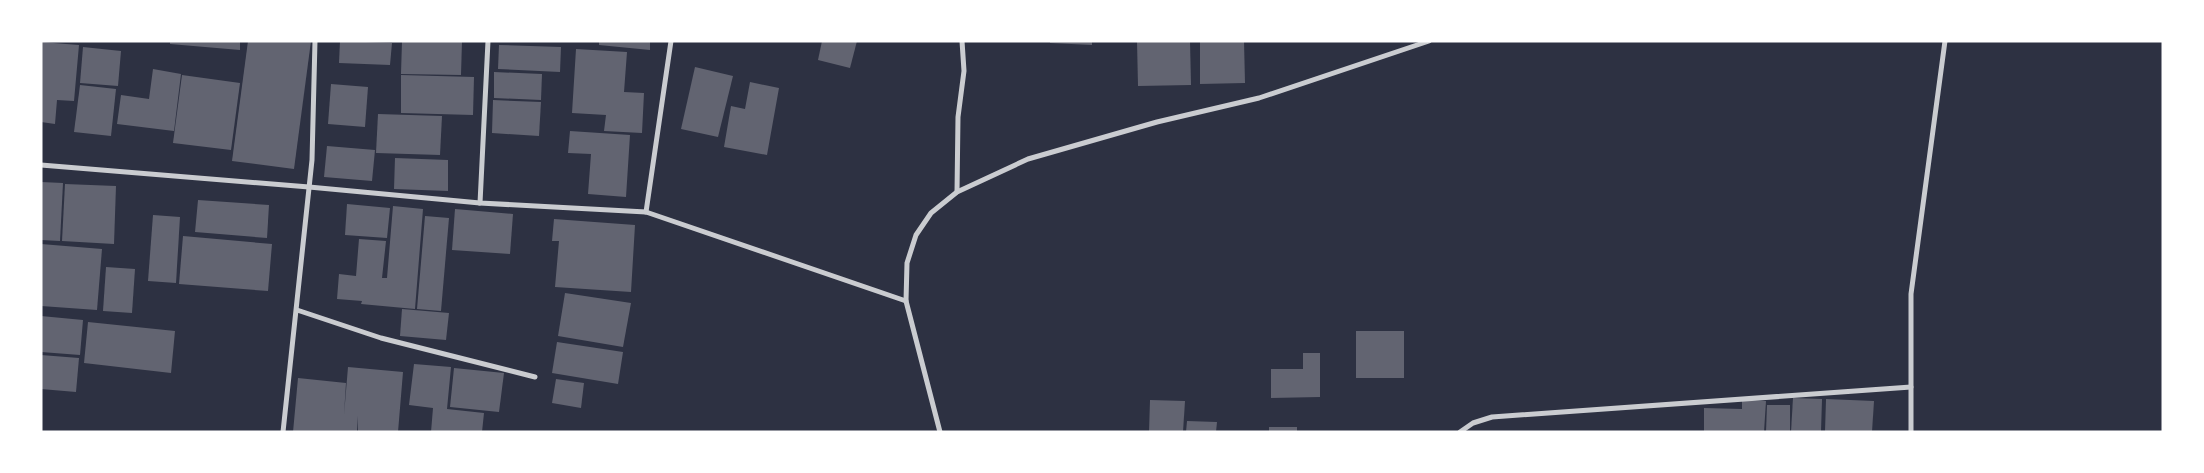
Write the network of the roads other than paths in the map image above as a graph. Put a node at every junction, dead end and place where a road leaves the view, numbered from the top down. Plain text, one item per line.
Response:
1 (316, 41) edge
2 (488, 41) edge
3 (672, 41) edge
4 (962, 41) edge
5 (1429, 41) edge
6 (1945, 41) edge
7 (41, 165) edge
8 (309, 187) junction
9 (957, 192) junction
10 (480, 203) junction
11 (646, 212) junction
12 (906, 301) junction
13 (297, 310) junction
14 (536, 377) dead end
15 (1911, 387) junction
16 (283, 432) edge
17 (940, 432) edge
18 (1460, 432) edge
19 (1911, 432) edge

1 - 8 street
2 - 10 street
3 - 11 street
4 - 9 street
5 - 9 street
6 - 15 street
7 - 8 street
8 - 10 street
8 - 13 street
9 - 12 street
10 - 11 street
11 - 12 street
12 - 17 street
13 - 14 street
13 - 16 street
15 - 18 street
15 - 19 street

